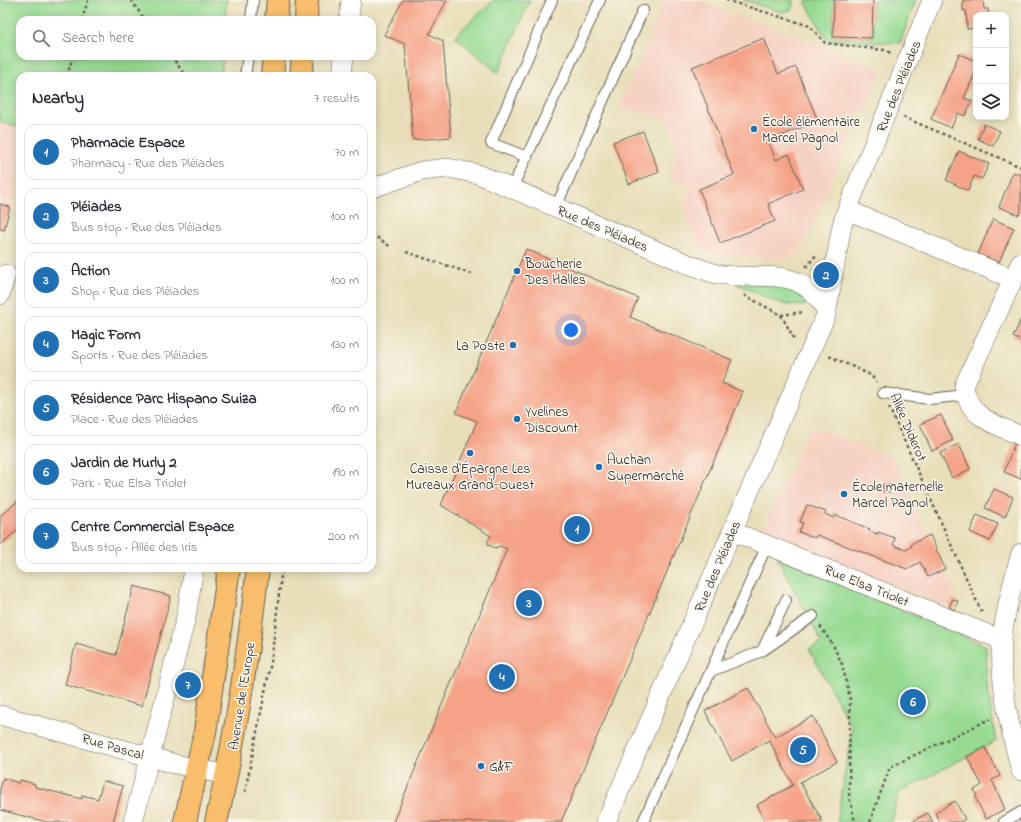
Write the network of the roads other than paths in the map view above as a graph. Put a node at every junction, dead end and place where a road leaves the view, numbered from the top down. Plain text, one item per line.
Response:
1 (253, 0) edge
2 (278, 0) edge
3 (307, 0) edge
4 (351, 0) edge
5 (552, 0) edge
6 (600, 0) edge
7 (932, 0) edge
8 (643, 10) dead end
9 (251, 16) edge
10 (276, 16) edge
11 (306, 16) edge
12 (349, 16) edge
13 (248, 60) edge
14 (274, 60) edge
15 (303, 60) edge
16 (344, 60) edge
17 (246, 72) edge
18 (272, 72) edge
19 (301, 72) edge
20 (342, 72) edge
21 (527, 157) junction
22 (376, 187) edge
23 (512, 188) junction
24 (556, 207) junction
25 (847, 210) junction
26 (1021, 262) edge
27 (9, 275) edge
28 (1013, 279) junction
29 (0, 295) edge
30 (826, 310) junction
31 (883, 393) road end
32 (966, 395) junction
33 (1021, 436) edge
34 (732, 531) junction
35 (767, 545) junction
36 (1021, 553) edge
37 (193, 572) edge
38 (228, 572) edge
39 (258, 572) edge
40 (786, 600) dead end
41 (813, 616) road end
42 (997, 637) junction
43 (762, 650) junction
44 (711, 671) junction
45 (0, 715) edge
46 (150, 757) junction
47 (197, 769) junction
48 (1021, 771) edge
49 (227, 775) junction
50 (1021, 812) edge
51 (133, 822) edge
52 (185, 822) edge
53 (201, 822) edge
54 (216, 822) edge
55 (606, 822) edge
56 (643, 822) edge
57 (1004, 822) edge

1 - 9 lane
2 - 10 main road
3 - 11 main road
4 - 12 street
5 - 21 lane
6 - 21 lane
7 - 25 street, Rue des Pléiades
8 - 24 lane
13 - 17 lane
14 - 18 main road
15 - 19 main road
16 - 20 street
21 - 23 lane
22 - 23 street, Rue des Pléiades
23 - 24 street, Rue des Pléiades
24 - 30 street, Rue des Pléiades
25 - 28 street
25 - 30 street, Rue des Pléiades
26 - 28 street
27 - 29 street
28 - 32 street
30 - 34 street, Rue des Pléiades
31 - 32 lane
32 - 33 street
34 - 35 street, Rue Elsa Triolet
34 - 55 street, Rue des Pléiades
35 - 42 street, Rue Elsa Triolet
35 - 44 lane
36 - 42 street
37 - 46 street
38 - 47 main road
39 - 49 main road, Avenue de l'Europe
40 - 43 lane
41 - 43 lane
42 - 48 street
43 - 44 lane
44 - 56 lane
45 - 46 street, Rue Pascal
46 - 47 street, Rue Pascal
46 - 51 street
47 - 49 street, Rue Pascal
47 - 52 main road
47 - 53 main road
49 - 54 main road, Avenue de l'Europe
50 - 57 lane

